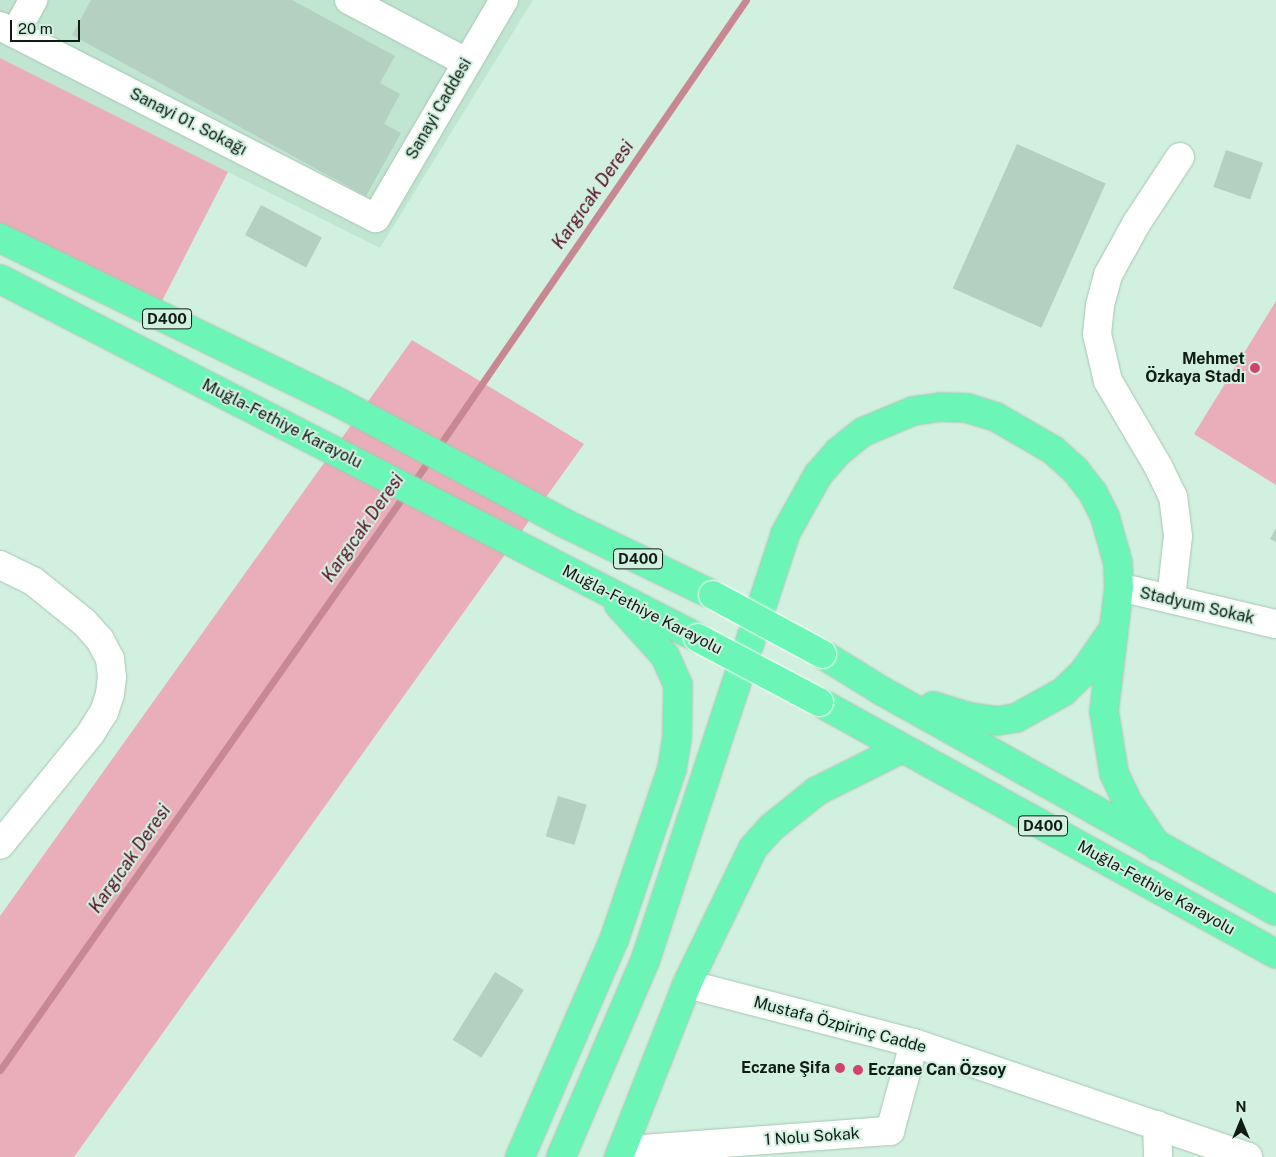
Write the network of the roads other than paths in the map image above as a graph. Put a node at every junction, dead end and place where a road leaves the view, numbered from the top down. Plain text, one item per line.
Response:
1 (33, 0) edge
2 (349, 0) edge
3 (494, 3) edge
4 (8, 30) edge
5 (466, 62) junction
6 (1180, 157) dead end
7 (376, 218) joint
8 (0, 238) edge
9 (0, 279) edge
10 (0, 565) edge
11 (601, 586) junction
12 (1119, 587) junction
13 (1171, 599) junction
14 (1276, 624) edge
15 (1114, 629) junction
16 (882, 691) junction
17 (901, 749) junction
18 (0, 844) edge
19 (1157, 846) junction
20 (1276, 911) edge
21 (1276, 954) edge
22 (687, 984) junction
23 (914, 1043) junction
24 (1157, 1124) junction
25 (633, 1150) edge
26 (520, 1157) edge
27 (561, 1157) edge
28 (1158, 1157) edge
29 (1248, 1157) edge

1 - 4 street
2 - 5 street
3 - 5 street, Sanayi Caddesi
4 - 7 street, Sanayi 01. Sokağı
5 - 7 street, Sanayi Caddesi
6 - 13 street
8 - 16 highway, D400, bridge
9 - 11 highway, Muğla-Fethiye Karayolu / D400
10 - 18 street
11 - 17 highway, Muğla-Fethiye Karayolu / D400, bridge
11 - 26 highway
12 - 13 street, Stadyum Sokak
12 - 15 highway
12 - 27 highway
13 - 14 street, Stadyum Sokak
15 - 16 highway
15 - 19 highway
16 - 19 highway, D400
17 - 21 highway, Muğla-Fethiye Karayolu / D400
17 - 22 highway
19 - 20 highway, D400
22 - 23 street, Mustafa Özpirinç Cadde
22 - 25 highway
23 - 24 street, Mustafa Özpirinç Cadde
23 - 25 street, 1 Nolu Sokak
24 - 28 street
24 - 29 street, Mustafa Özpirinç Cadde

